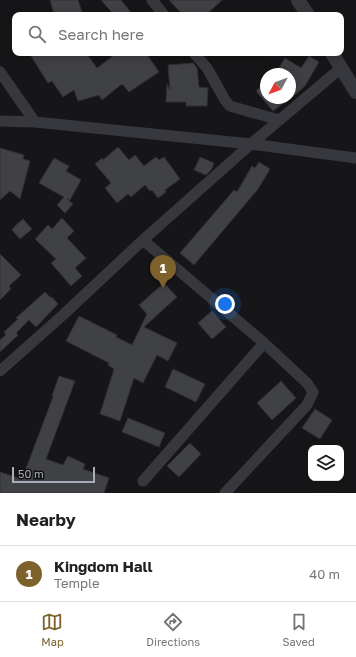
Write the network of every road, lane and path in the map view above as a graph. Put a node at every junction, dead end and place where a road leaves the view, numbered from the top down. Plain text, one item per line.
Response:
1 (152, 0) edge
2 (299, 0) edge
3 (162, 12) edge
4 (306, 12) edge
5 (196, 56) edge
6 (334, 56) edge
7 (341, 68) junction
8 (0, 72) edge
9 (356, 92) edge
10 (279, 120) junction
11 (0, 121) edge
12 (35, 122) junction
13 (251, 144) junction
14 (356, 158) edge
15 (143, 240) junction
16 (264, 343) junction
17 (0, 371) edge
18 (143, 481) dead end
19 (225, 493) edge

1 - 3 street
2 - 4 street
5 - 10 street
6 - 7 street
7 - 9 street
7 - 10 street
8 - 12 street
10 - 13 street
11 - 12 street
12 - 13 street
13 - 14 street
13 - 15 street
15 - 16 street
15 - 17 street
16 - 18 street
16 - 19 street

